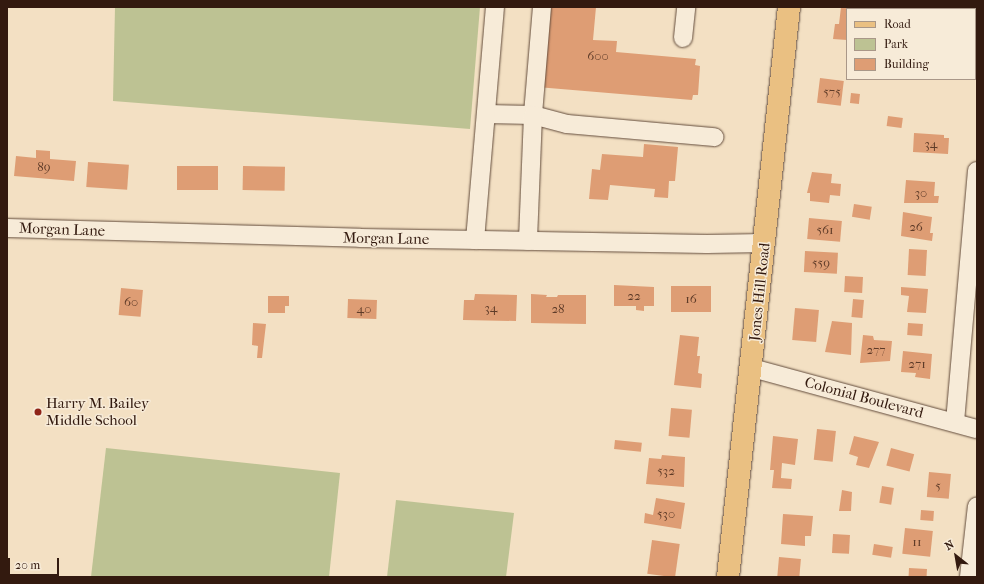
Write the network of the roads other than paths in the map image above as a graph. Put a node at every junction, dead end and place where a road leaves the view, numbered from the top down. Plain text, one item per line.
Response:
1 (495, 7) edge
2 (542, 7) edge
3 (686, 7) edge
4 (789, 7) edge
5 (683, 38) dead end
6 (486, 114) junction
7 (533, 114) junction
8 (714, 137) dead end
9 (977, 171) edge
10 (7, 228) edge
11 (475, 240) junction
12 (528, 241) junction
13 (765, 243) junction
14 (752, 368) junction
15 (955, 422) junction
16 (977, 430) edge
17 (977, 506) edge
18 (728, 577) edge
19 (969, 577) edge

1 - 6 street
2 - 7 street
3 - 5 street
4 - 13 main road, Jones Hill Road
6 - 7 street
6 - 11 street
7 - 8 street
7 - 12 street
9 - 15 street
10 - 11 street, Morgan Lane
11 - 12 street, Morgan Lane
12 - 13 street, Morgan Lane
13 - 14 main road, Jones Hill Road
14 - 15 street, Colonial Boulevard
14 - 18 main road, Jones Hill Road
15 - 16 street, Colonial Boulevard
17 - 19 street

